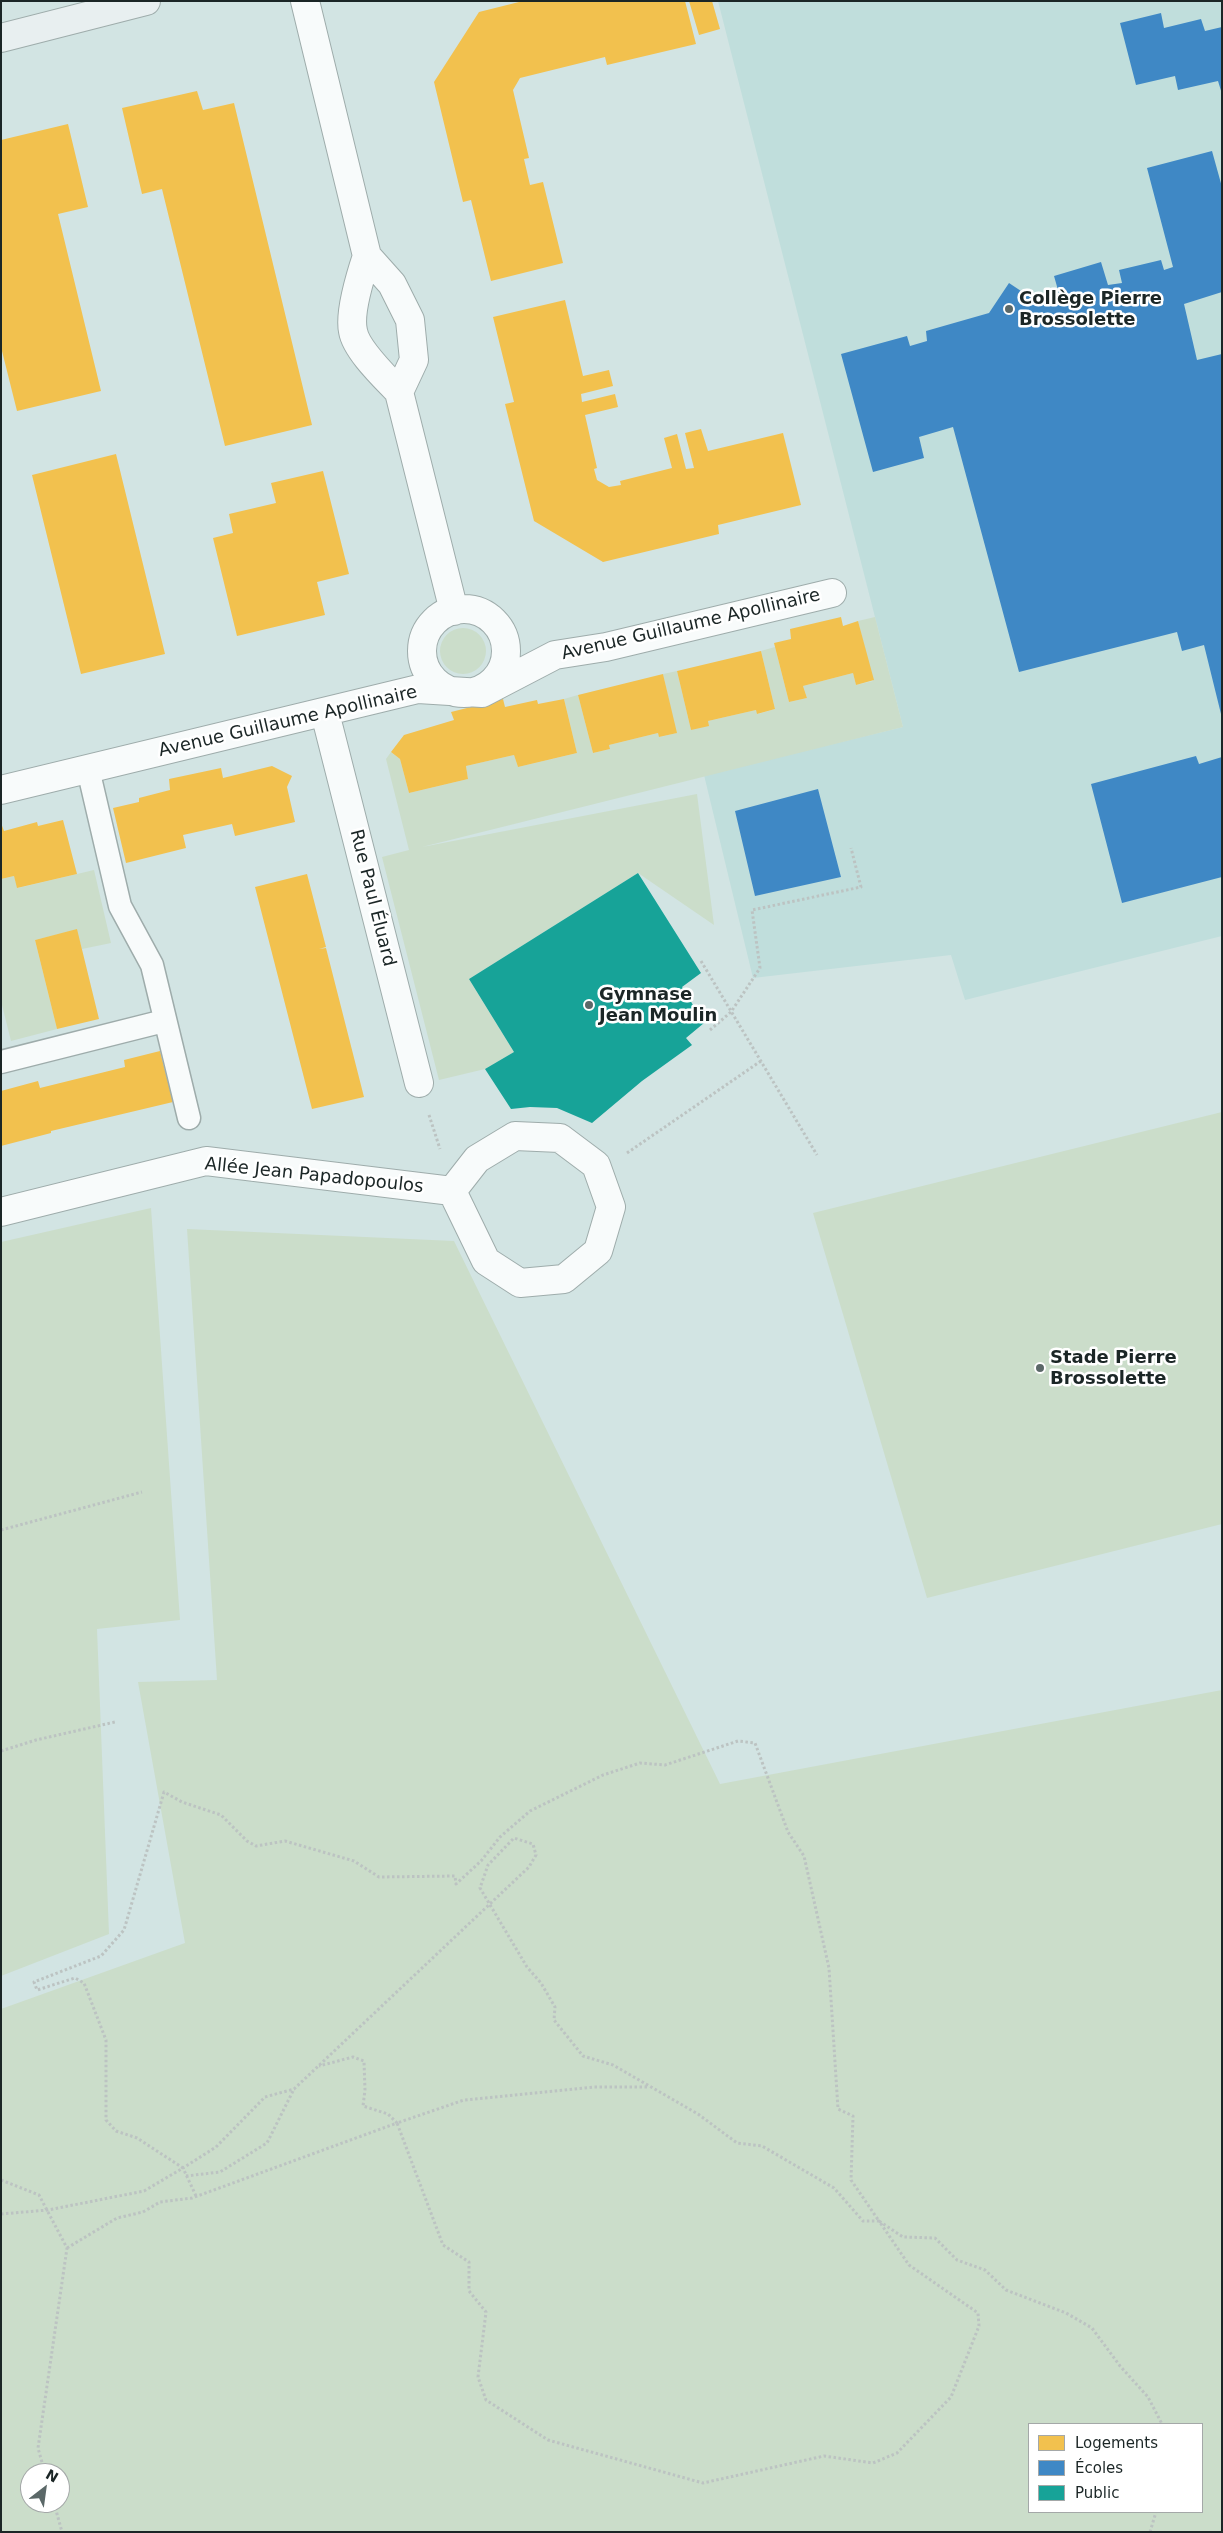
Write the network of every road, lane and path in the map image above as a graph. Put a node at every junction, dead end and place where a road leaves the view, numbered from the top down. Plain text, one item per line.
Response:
1 (146, 1) edge
2 (305, 1) edge
3 (1, 38) edge
4 (368, 256) junction
5 (399, 392) junction
6 (832, 593) dead end
7 (454, 611) junction
8 (503, 636) junction
9 (555, 655) junction
10 (464, 693) junction
11 (325, 713) junction
12 (88, 769) junction
13 (1, 790) edge
14 (851, 848) dead end
15 (702, 962) dead end
16 (732, 1012) junction
17 (164, 1021) junction
18 (710, 1030) dead end
19 (761, 1061) junction
20 (1, 1062) edge
21 (419, 1083) joint
22 (189, 1118) dead end
23 (626, 1153) dead end
24 (817, 1155) dead end
25 (452, 1190) junction
26 (1, 1212) edge
27 (142, 1492) dead end
28 (1, 1530) edge
29 (115, 1722) dead end
30 (1, 1751) edge
31 (488, 1905) junction
32 (318, 2066) junction
33 (649, 2087) junction
34 (294, 2088) junction
35 (397, 2124) junction
36 (183, 2168) junction
37 (186, 2176) junction
38 (1, 2180) edge
39 (196, 2196) junction
40 (48, 2210) junction
41 (1, 2214) edge
42 (879, 2222) junction
43 (67, 2248) junction
44 (1161, 2423) edge
45 (42, 2463) edge
46 (57, 2513) edge
47 (1156, 2513) edge
48 (62, 2532) edge
49 (1150, 2532) edge

1 - 3 main road
2 - 4 street
4 - 5 street
4 - 5 street
5 - 7 street
6 - 9 street, Avenue Guillaume Apollinaire
7 - 8 street
7 - 10 street
8 - 9 street
8 - 10 street
9 - 10 street, Avenue Guillaume Apollinaire
10 - 11 street, Avenue Guillaume Apollinaire
11 - 12 street, Avenue Guillaume Apollinaire
11 - 21 street, Rue Paul Éluard
12 - 13 street, Avenue Guillaume Apollinaire
12 - 17 lane
14 - 16 path
15 - 16 path
16 - 18 path
16 - 19 path
17 - 20 lane
17 - 22 lane
19 - 23 path
19 - 24 path
21 - 25 path
25 - 25 street
25 - 26 street, Allée Jean Papadopoulos
27 - 28 path
29 - 30 path
31 - 31 path
31 - 32 path
31 - 33 path
32 - 34 path
32 - 35 path
33 - 35 path
33 - 42 path
34 - 36 path
34 - 37 path
35 - 39 path
35 - 42 path
36 - 37 path
36 - 40 path
36 - 42 path
37 - 39 path
38 - 40 path
39 - 43 path
40 - 41 path
40 - 43 path
42 - 44 path
43 - 45 path
46 - 48 path
47 - 49 path

